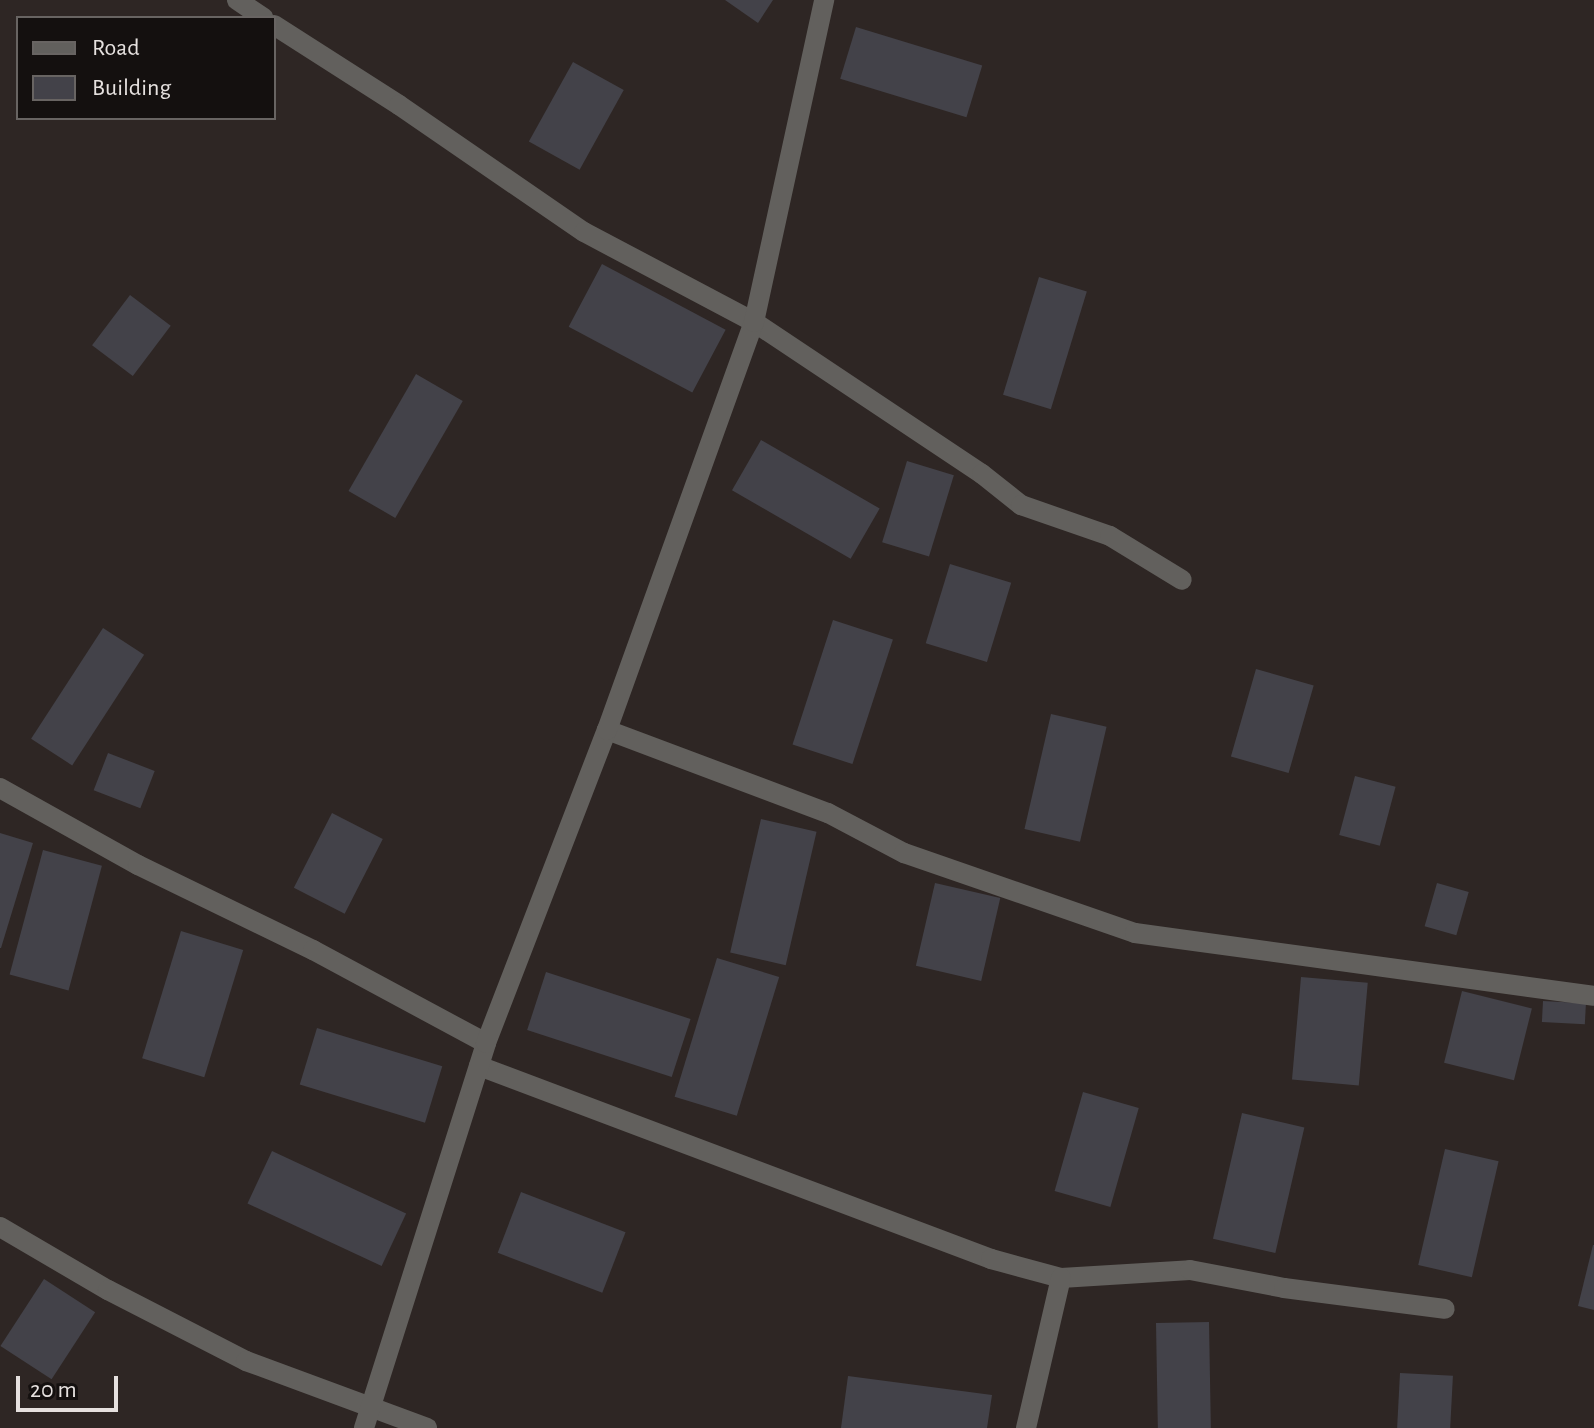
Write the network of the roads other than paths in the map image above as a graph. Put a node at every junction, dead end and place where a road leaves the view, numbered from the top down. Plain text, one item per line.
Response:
1 (237, 0) edge
2 (824, 0) edge
3 (261, 16) edge
4 (276, 26) edge
5 (754, 322) junction
6 (1182, 580) dead end
7 (607, 730) junction
8 (0, 788) edge
9 (1594, 996) edge
10 (486, 1043) junction
11 (479, 1066) junction
12 (0, 1227) edge
13 (1061, 1278) junction
14 (1445, 1309) dead end
15 (370, 1406) junction
16 (364, 1428) edge
17 (427, 1428) edge
18 (1026, 1428) edge

1 - 3 street
2 - 5 street
4 - 5 street
5 - 6 street
5 - 7 street
7 - 9 street
7 - 10 street
8 - 10 street
10 - 11 street
11 - 13 street
11 - 15 street
12 - 15 street
13 - 14 street
13 - 18 street
15 - 16 street
15 - 17 street

